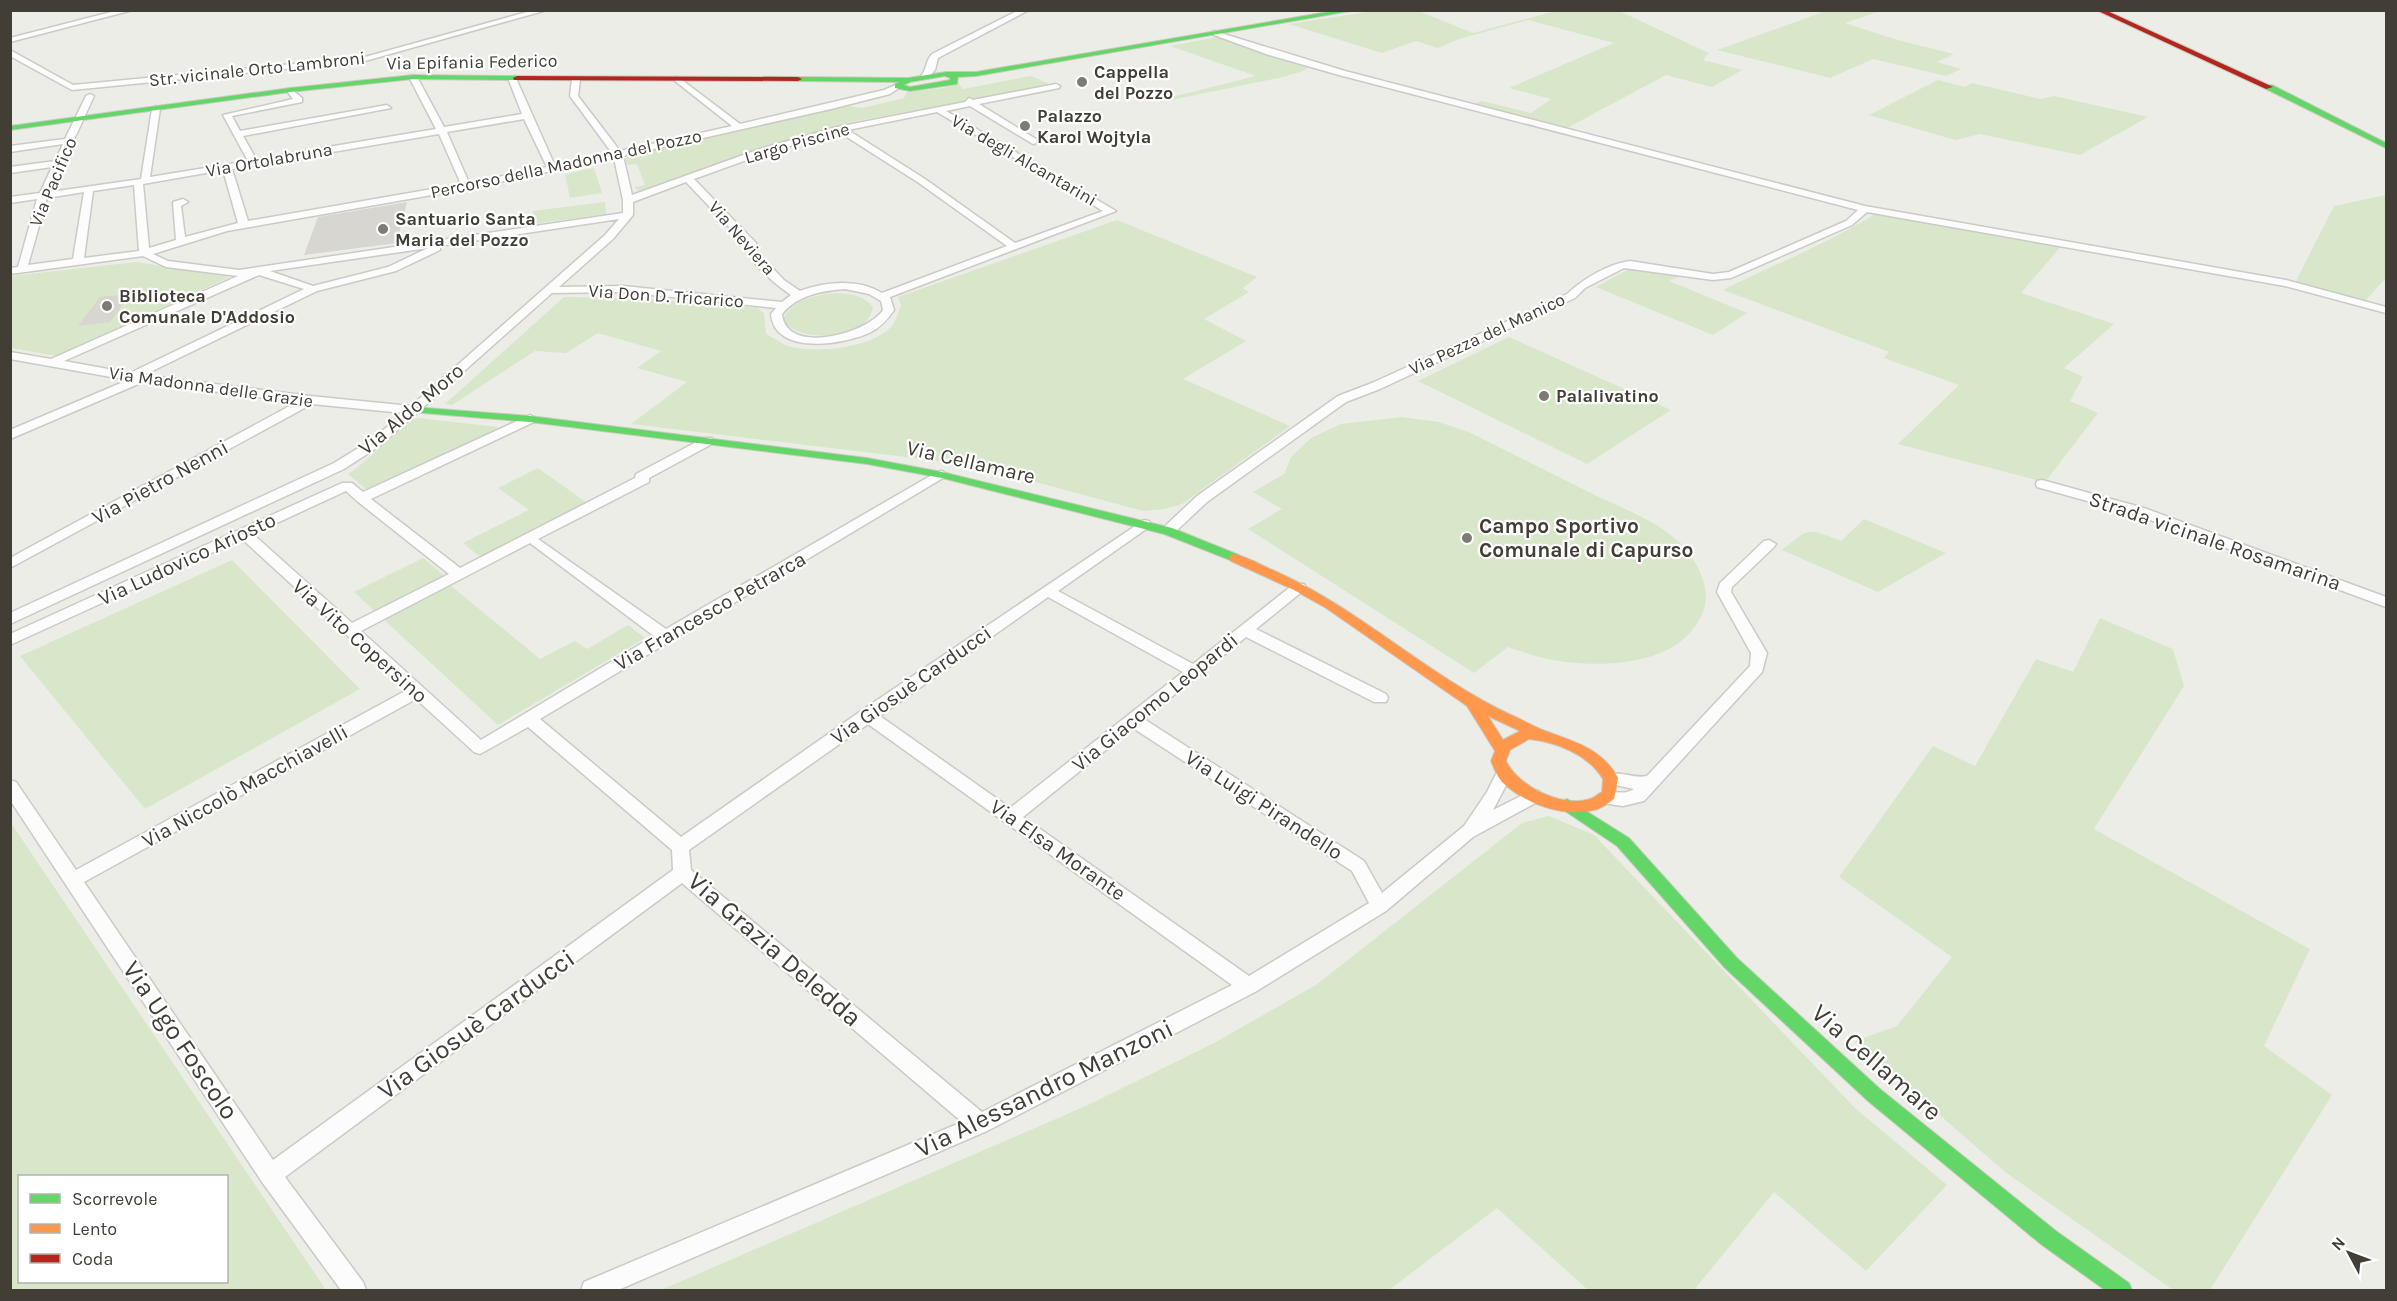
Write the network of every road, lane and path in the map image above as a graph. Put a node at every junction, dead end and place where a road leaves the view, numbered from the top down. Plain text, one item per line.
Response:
1 (130, 10) edge
2 (544, 10) edge
3 (1026, 10) edge
4 (1353, 10) edge
5 (2099, 10) edge
6 (1217, 33) junction
7 (10, 40) edge
8 (10, 52) edge
9 (933, 63) junction
10 (925, 76) junction
11 (413, 77) junction
12 (951, 77) junction
13 (512, 78) junction
14 (576, 79) junction
15 (678, 79) junction
16 (904, 85) junction
17 (1056, 86) dead end
18 (290, 90) junction
19 (90, 96) dead end
20 (970, 102) junction
21 (156, 108) junction
22 (387, 108) dead end
23 (937, 110) junction
24 (526, 116) junction
25 (80, 119) junction
26 (10, 128) edge
27 (740, 128) junction
28 (840, 129) junction
29 (442, 131) junction
30 (238, 134) junction
31 (69, 141) junction
32 (1033, 141) dead end
33 (2386, 146) edge
34 (10, 149) edge
35 (619, 158) junction
36 (253, 162) junction
37 (58, 163) junction
38 (227, 167) junction
39 (552, 169) junction
40 (10, 170) edge
41 (688, 178) junction
42 (141, 182) junction
43 (466, 186) junction
44 (89, 189) junction
45 (43, 195) junction
46 (10, 200) edge
47 (628, 200) junction
48 (183, 202) dead end
49 (1865, 209) junction
50 (628, 215) junction
51 (244, 225) junction
52 (181, 241) junction
53 (450, 241) junction
54 (1014, 247) junction
55 (144, 253) junction
56 (78, 262) junction
57 (22, 270) junction
58 (10, 271) edge
59 (258, 271) junction
60 (313, 289) junction
61 (549, 290) junction
62 (798, 295) junction
63 (883, 296) junction
64 (783, 305) junction
65 (2386, 310) edge
66 (10, 356) edge
67 (51, 363) junction
68 (135, 378) junction
69 (310, 400) junction
70 (414, 410) junction
71 (530, 419) junction
72 (10, 435) edge
73 (708, 441) junction
74 (942, 475) junction
75 (2042, 484) dead end
76 (362, 498) junction
77 (1144, 525) junction
78 (1168, 531) junction
79 (242, 532) junction
80 (537, 543) dead end
81 (1769, 544) dead end
82 (10, 564) edge
83 (456, 571) dead end
84 (1299, 587) junction
85 (1048, 591) junction
86 (2386, 602) edge
87 (10, 620) edge
88 (1245, 630) junction
89 (349, 631) junction
90 (665, 636) junction
91 (10, 640) edge
92 (1194, 671) junction
93 (416, 692) junction
94 (1380, 698) dead end
95 (1472, 702) junction
96 (867, 715) junction
97 (529, 719) junction
98 (1133, 720) junction
99 (1539, 734) junction
100 (480, 748) joint
101 (1501, 749) junction
102 (1503, 776) junction
103 (1612, 779) junction
104 (1654, 780) junction
105 (10, 786) edge
106 (1533, 796) junction
107 (1567, 805) junction
108 (1612, 811) junction
109 (1011, 817) junction
110 (1467, 832) junction
111 (1623, 842) junction
112 (680, 847) junction
113 (682, 873) junction
114 (74, 879) junction
115 (1380, 906) junction
116 (1248, 986) junction
117 (980, 1124) junction
118 (270, 1174) junction
119 (355, 1290) edge
120 (592, 1290) edge
121 (2122, 1290) edge

1 - 7 street
2 - 8 street, Str. vicinale Orto Lambroni
3 - 9 street
4 - 6 main road
5 - 33 main road
6 - 12 main road
6 - 49 street
9 - 10 street
9 - 12 street
10 - 12 main road
10 - 16 main road
11 - 13 main road, Via Epifania Federico
11 - 18 main road, Via Epifania Federico
11 - 29 street
12 - 16 main road
13 - 14 main road, Via Epifania Federico
13 - 24 street
14 - 15 main road, Via Epifania Federico
14 - 35 street
15 - 16 main road, Via Epifania Federico
15 - 27 street
16 - 27 street, Percorso della Madonna del Pozzo
17 - 20 street, Largo Piscine
18 - 21 main road, Via Epifania Federico
18 - 30 street
19 - 25 street, Via Pacifico
20 - 23 street, Largo Piscine
20 - 32 street
21 - 25 main road, Via Epifania Federico
21 - 42 street
22 - 30 street
23 - 28 street, Largo Piscine
23 - 54 street, Via degli Alcantarini
24 - 29 street, Via Ortolabruna
24 - 39 street
25 - 26 main road, Via Epifania Federico
25 - 31 street, Via Pacifico
27 - 35 street, Percorso della Madonna del Pozzo
28 - 41 street, Largo Piscine
28 - 54 street
29 - 36 street, Via Ortolabruna
29 - 43 street
30 - 36 street
31 - 34 street
31 - 37 street, Via Pacifico
35 - 39 street, Percorso della Madonna del Pozzo
35 - 47 street
36 - 38 street, Via Ortolabruna
37 - 40 street
37 - 45 street, Via Pacifico
38 - 42 street, Via Ortolabruna
38 - 51 street
39 - 43 street, Percorso della Madonna del Pozzo
41 - 47 street, Largo Piscine
41 - 62 street, Via Neviera
42 - 44 street, Via Ortolabruna
42 - 55 street
43 - 51 street, Percorso della Madonna del Pozzo
44 - 45 street, Via Ortolabruna
44 - 56 street
45 - 46 street, Via Ortolabruna
45 - 57 street, Via Pacifico
47 - 50 street
48 - 52 street
49 - 65 street
49 - 78 street, Via Pezza del Manico
50 - 53 street
50 - 61 street, Via Aldo Moro
51 - 52 street, Percorso della Madonna del Pozzo
52 - 55 street, Percorso della Madonna del Pozzo
53 - 59 street
53 - 60 street
54 - 63 street
55 - 56 street, Percorso della Madonna del Pozzo
55 - 59 street
56 - 57 street, Percorso della Madonna del Pozzo
57 - 58 street, Percorso della Madonna del Pozzo
59 - 60 street
59 - 67 street
60 - 68 street
61 - 64 street, Via Don D. Tricarico
61 - 70 street, Via Aldo Moro
62 - 63 street
62 - 64 street
63 - 64 street
66 - 67 street, Via Madonna delle Grazie
67 - 68 street, Via Madonna delle Grazie
68 - 69 street, Via Madonna delle Grazie
68 - 72 street
69 - 70 street, Via Madonna delle Grazie
69 - 82 street, Via Pietro Nenni
70 - 71 main road, Via Cellamare
70 - 87 street, Via Aldo Moro
71 - 73 main road, Via Cellamare
71 - 76 street
73 - 74 main road, Via Cellamare
73 - 89 street
74 - 77 main road, Via Cellamare
74 - 90 street, Via Francesco Petrarca
75 - 86 street, Strada vicinale Rosamarina
76 - 79 street, Via Ludovico Ariosto
76 - 83 street, Via Ludovico Ariosto
77 - 78 main road, Via Cellamare
77 - 85 street, Via Giosuè Carducci
78 - 84 main road, Via Cellamare
79 - 89 street, Via Vito Copersino
79 - 91 street, Via Ludovico Ariosto
80 - 90 street
81 - 104 street
84 - 88 street, Via Giacomo Leopardi
84 - 95 main road, Via Cellamare
85 - 92 street
85 - 96 street, Via Giosuè Carducci
88 - 92 street, Via Giacomo Leopardi
88 - 94 street
89 - 93 street, Via Vito Copersino
90 - 97 street, Via Francesco Petrarca
92 - 98 street, Via Giacomo Leopardi
93 - 100 street, Via Vito Copersino
93 - 114 street, Via Niccolò Macchiavelli
95 - 99 main road, Via Cellamare
95 - 101 main road, Via Cellamare
96 - 109 street, Via Elsa Morante
96 - 112 street, Via Giosuè Carducci
97 - 100 street, Via Francesco Petrarca
97 - 112 street, Via Grazia Deledda
98 - 109 street, Via Giacomo Leopardi
98 - 115 street, Via Luigi Pirandello
99 - 101 main road
99 - 103 main road, Via Cellamare
101 - 102 main road, Via Cellamare
102 - 106 main road, Via Cellamare
102 - 110 street, Via Alessandro Manzoni
103 - 104 street
103 - 108 main road
104 - 108 street
105 - 114 street, Via Ugo Foscolo
106 - 107 main road, Via Cellamare
106 - 110 street, Via Alessandro Manzoni
107 - 108 main road, Via Cellamare
107 - 111 main road, Via Cellamare
108 - 111 main road, Via Cellamare
109 - 116 street, Via Elsa Morante
110 - 115 street, Via Alessandro Manzoni
111 - 121 main road, Via Cellamare
112 - 113 street, Via Grazia Deledda
113 - 117 street, Via Grazia Deledda
113 - 118 street, Via Giosuè Carducci
114 - 118 street, Via Ugo Foscolo
115 - 116 street, Via Alessandro Manzoni
116 - 117 street, Via Alessandro Manzoni
117 - 120 street, Via Alessandro Manzoni
118 - 119 street, Via Ugo Foscolo

